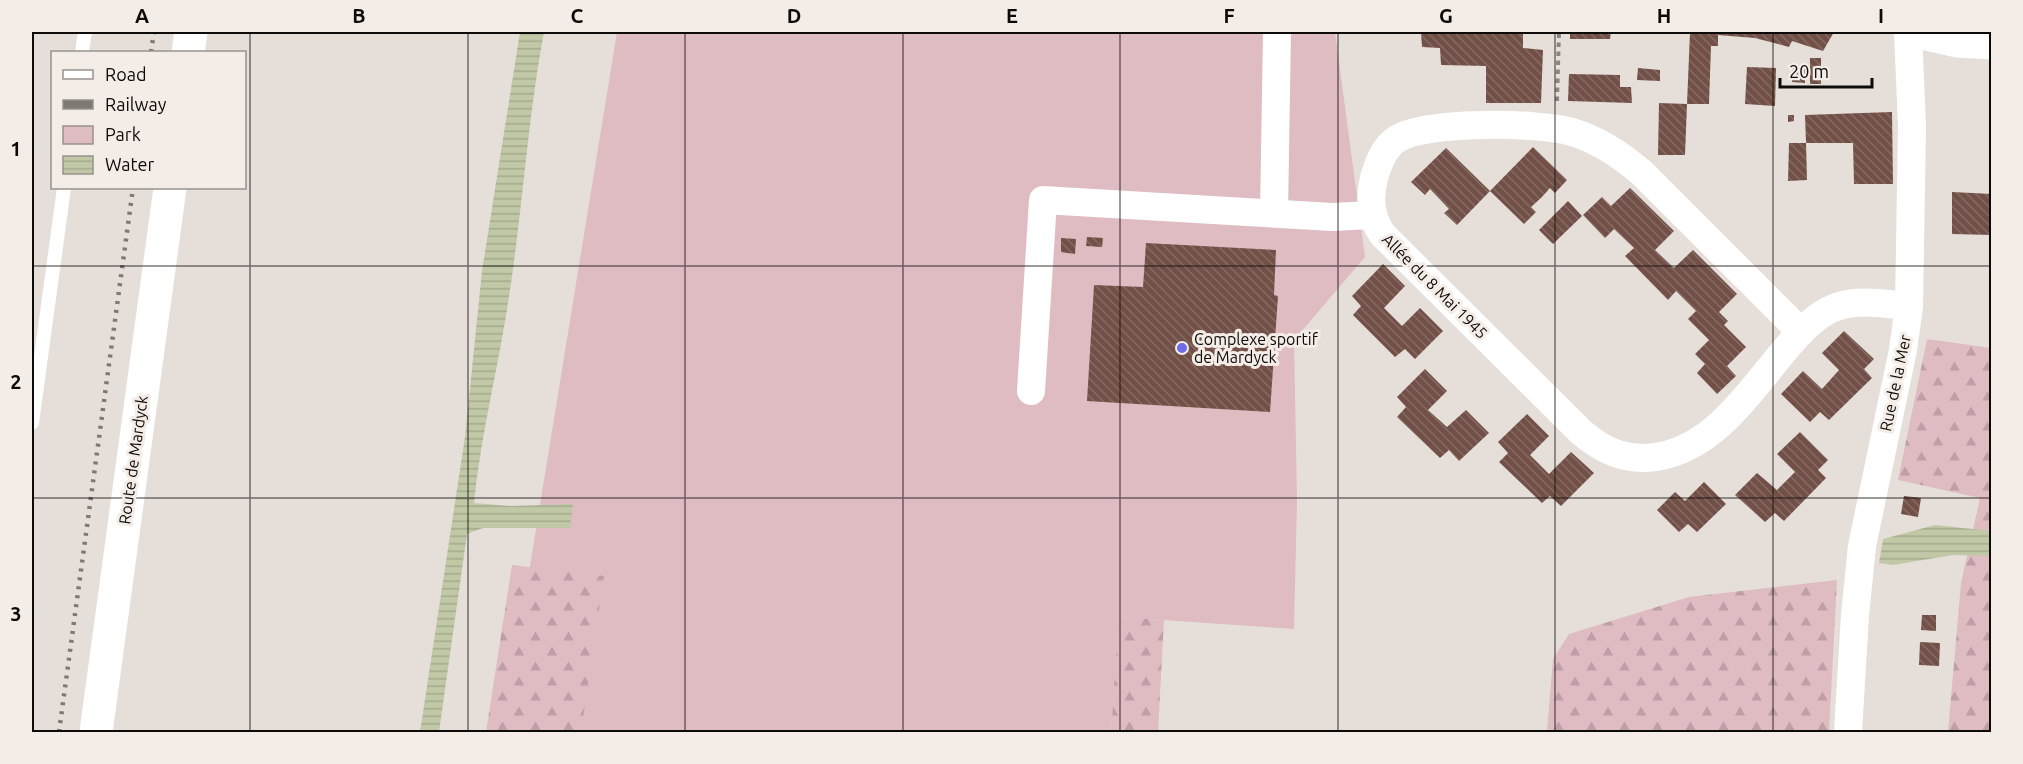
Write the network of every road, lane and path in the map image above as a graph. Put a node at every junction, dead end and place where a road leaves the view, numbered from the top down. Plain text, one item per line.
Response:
1 (85, 32) edge
2 (191, 32) edge
3 (1277, 32) edge
4 (1559, 32) edge
5 (1908, 32) edge
6 (1917, 32) edge
7 (1992, 43) edge
8 (82, 51) edge
9 (188, 51) edge
10 (1556, 129) junction
11 (64, 189) edge
12 (170, 189) edge
13 (1274, 213) junction
14 (1372, 215) junction
15 (1909, 306) junction
16 (1801, 332) junction
17 (1031, 391) dead end
18 (32, 423) edge
19 (96, 732) edge
20 (1848, 732) edge

1 - 8 lane
2 - 9 main road
3 - 13 street
4 - 10 path
5 - 15 street, Rue de la Mer
6 - 7 main road
10 - 14 street, Allée du 8 Mai 1945
10 - 16 street, Allée du 8 Mai 1945
11 - 18 lane
12 - 19 main road, Route de Mardyck
13 - 14 street
13 - 17 street
14 - 16 street, Allée du 8 Mai 1945
15 - 16 street, Allée du 8 Mai 1945
15 - 20 street, Rue de la Mer

